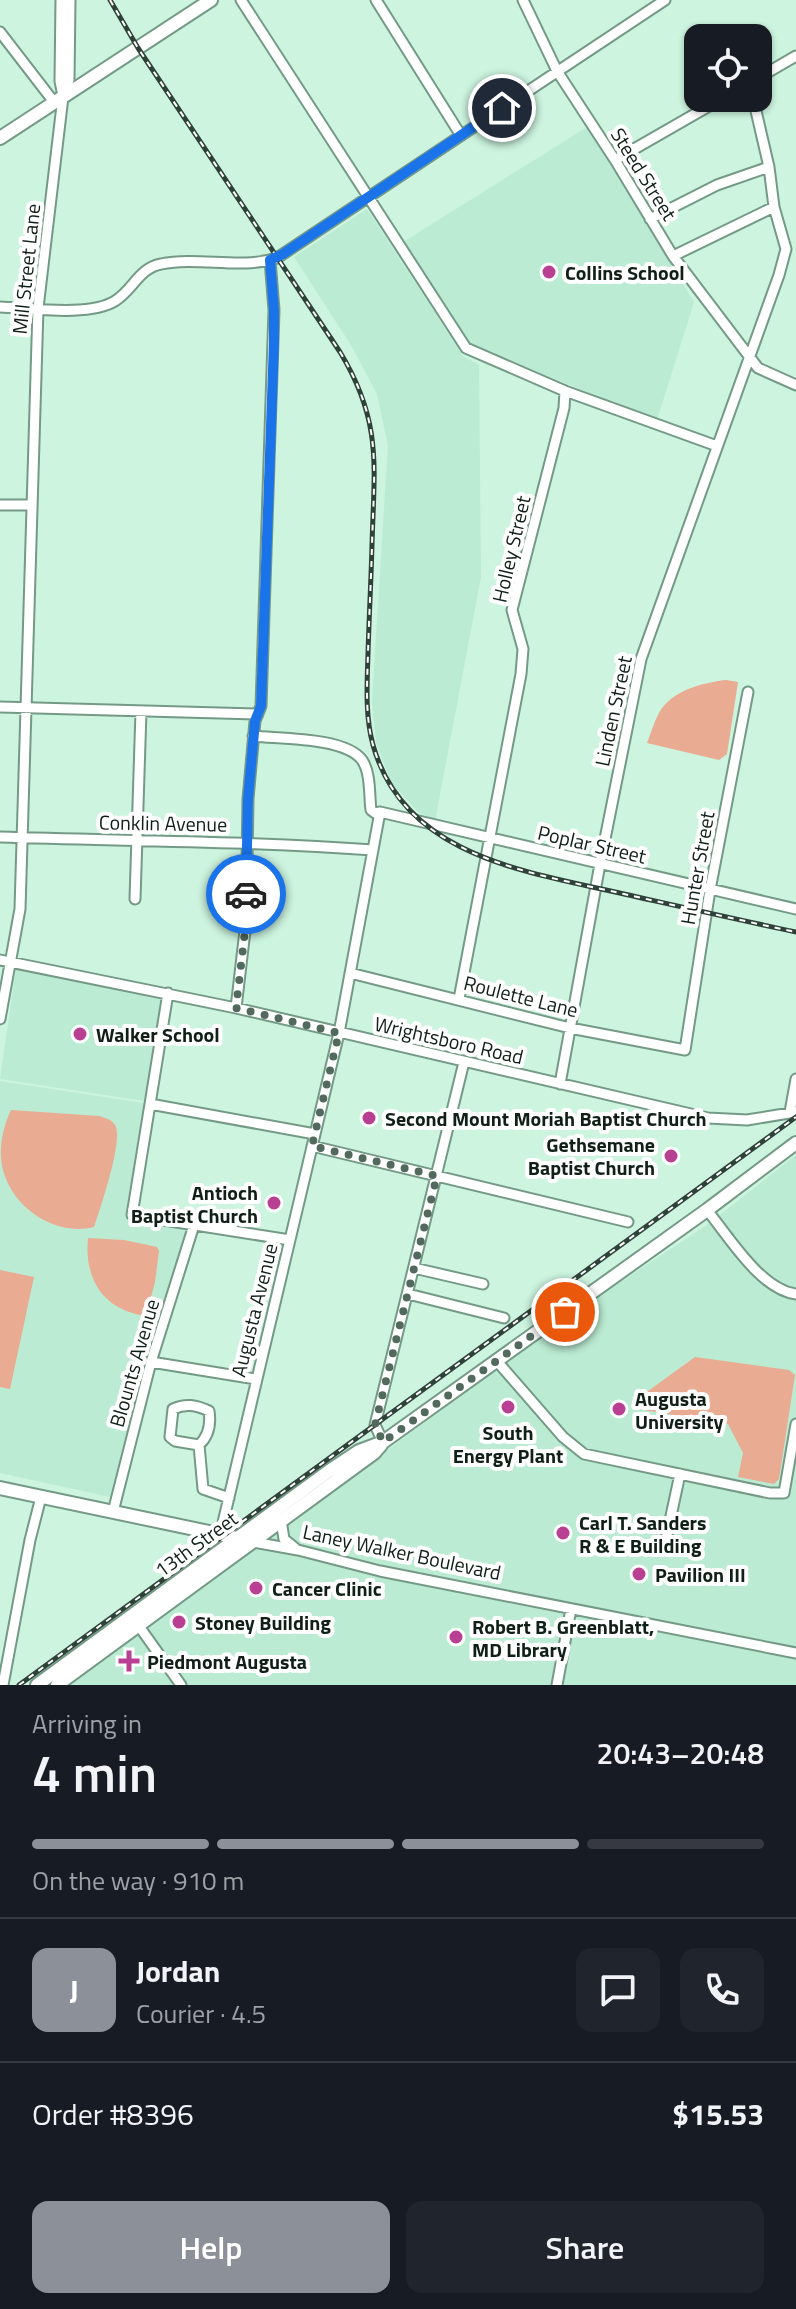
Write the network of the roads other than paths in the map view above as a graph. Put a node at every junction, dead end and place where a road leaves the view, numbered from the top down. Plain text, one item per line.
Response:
1 (61, 0) edge
2 (70, 0) edge
3 (211, 0) edge
4 (241, 0) edge
5 (376, 0) edge
6 (523, 0) edge
7 (665, 0) edge
8 (0, 32) edge
9 (796, 56) edge
10 (772, 70) edge
11 (557, 71) junction
12 (59, 100) junction
13 (699, 112) edge
14 (756, 112) edge
15 (2, 131) edge
16 (460, 134) junction
17 (615, 160) junction
18 (769, 167) junction
19 (369, 197) junction
20 (774, 207) junction
21 (650, 219) junction
22 (791, 250) edge
23 (673, 256) junction
24 (270, 260) junction
25 (0, 307) edge
26 (38, 308) junction
27 (748, 358) junction
28 (796, 385) edge
29 (565, 391) junction
30 (717, 446) junction
31 (0, 505) edge
32 (32, 505) junction
33 (748, 692) dead end
34 (0, 707) edge
35 (25, 708) junction
36 (141, 711) junction
37 (258, 714) junction
38 (253, 736) junction
39 (380, 812) junction
40 (0, 837) edge
41 (22, 838) junction
42 (489, 838) junction
43 (137, 842) junction
44 (247, 842) junction
45 (373, 850) junction
46 (600, 864) junction
47 (710, 890) junction
48 (135, 899) dead end
49 (796, 909) edge
50 (5, 961) edge
51 (350, 973) junction
52 (168, 993) junction
53 (459, 999) junction
54 (236, 1008) junction
55 (0, 1019) edge
56 (570, 1028) junction
57 (339, 1033) junction
58 (685, 1050) joint
59 (464, 1062) junction
60 (796, 1079) edge
61 (560, 1084) junction
62 (150, 1104) junction
63 (793, 1112) edge
64 (315, 1134) junction
65 (796, 1143) edge
66 (312, 1146) junction
67 (437, 1176) junction
68 (707, 1210) junction
69 (628, 1222) dead end
70 (194, 1225) junction
71 (290, 1240) junction
72 (414, 1268) junction
73 (483, 1284) dead end
74 (408, 1294) junction
75 (796, 1294) edge
76 (504, 1318) dead end
77 (496, 1360) junction
78 (151, 1362) junction
79 (256, 1379) junction
80 (796, 1424) edge
81 (383, 1442) junction
82 (199, 1445) junction
83 (680, 1474) junction
84 (0, 1488) edge
85 (41, 1497) junction
86 (229, 1498) junction
87 (113, 1512) junction
88 (281, 1520) junction
89 (220, 1535) junction
90 (237, 1538) junction
91 (253, 1542) junction
92 (665, 1544) dead end
93 (298, 1550) junction
94 (571, 1609) junction
95 (135, 1621) junction
96 (796, 1653) edge
97 (3, 1685) edge
98 (37, 1685) edge
99 (57, 1685) edge
100 (181, 1685) edge
101 (557, 1685) edge

1 - 12 street, Mill Street Lane
2 - 12 street, Mill Street Lane
3 - 12 main road
4 - 19 street
5 - 16 street
6 - 11 street, Steed Street
7 - 11 street
8 - 12 street
9 - 10 street
11 - 16 street
11 - 17 street, Steed Street
12 - 15 main road
12 - 26 street, Mill Street Lane
13 - 17 street
14 - 18 street
16 - 19 street
17 - 21 street, Steed Street
18 - 20 street
18 - 21 street
19 - 24 street
19 - 29 street
20 - 22 street
20 - 23 street
21 - 23 street, Steed Street
22 - 27 street, Linden Street
23 - 27 street, Steed Street
24 - 26 street
24 - 37 street
25 - 26 street
26 - 32 street, Mill Street Lane
27 - 28 street
27 - 30 street, Linden Street
29 - 30 street
29 - 42 street, Holley Street
30 - 46 street, Linden Street
31 - 32 street
32 - 35 street, Mill Street Lane
33 - 47 street, Hunter Street
34 - 35 street
35 - 36 street
35 - 41 street, Mill Street Lane
36 - 37 street
36 - 43 street
37 - 38 street
38 - 39 street
38 - 44 street
39 - 42 street, Poplar Street
39 - 45 street, Augusta Avenue
40 - 41 street, Conklin Avenue
41 - 43 street, Conklin Avenue
41 - 50 street, Mill Street Lane
42 - 46 street, Poplar Street
42 - 53 street, Holley Street
43 - 44 street, Conklin Avenue
43 - 48 street
44 - 45 street, Conklin Avenue
44 - 54 street
45 - 51 street, Augusta Avenue
46 - 47 street, Poplar Street
46 - 56 street, Linden Street
47 - 49 street, Poplar Street
47 - 58 street, Hunter Street
50 - 52 street, Wrightsboro Road
50 - 55 street, Mill Street Lane
51 - 53 street, Roulette Lane
51 - 57 street, Augusta Avenue
52 - 54 street, Wrightsboro Road
52 - 62 street
53 - 56 street, Roulette Lane
54 - 57 street, Wrightsboro Road
56 - 58 street, Roulette Lane
56 - 61 street, Linden Street
57 - 59 street, Wrightsboro Road
57 - 64 street, Augusta Avenue
59 - 61 street, Wrightsboro Road
59 - 67 street
60 - 63 street
61 - 63 street, Wrightsboro Road
62 - 64 street
62 - 70 street
64 - 66 street, Augusta Avenue
65 - 68 main road
66 - 67 street
66 - 71 street, Augusta Avenue
67 - 69 street
67 - 72 street
68 - 75 street
68 - 77 main road
70 - 71 street
70 - 78 street, Blounts Avenue
71 - 79 street, Augusta Avenue
72 - 73 street
72 - 74 street
74 - 76 street
74 - 81 street
77 - 81 main road
77 - 83 street
78 - 79 street
78 - 87 street, Blounts Avenue
79 - 86 street, Augusta Avenue
80 - 83 street
81 - 88 main road
81 - 90 main road, 13th Street
82 - 82 street
82 - 86 street
83 - 92 street
84 - 85 main road, Laney Walker Boulevard
85 - 87 main road, Laney Walker Boulevard
85 - 97 street
86 - 89 street, Augusta Avenue
87 - 89 main road, Laney Walker Boulevard
88 - 91 main road
88 - 93 street
89 - 90 main road, Laney Walker Boulevard
90 - 91 main road, Laney Walker Boulevard
90 - 95 main road, 13th Street
91 - 93 street, Laney Walker Boulevard
91 - 95 main road
93 - 94 street, Laney Walker Boulevard
94 - 96 street, Laney Walker Boulevard
94 - 101 street
95 - 98 main road, 13th Street
95 - 99 main road
95 - 100 street

